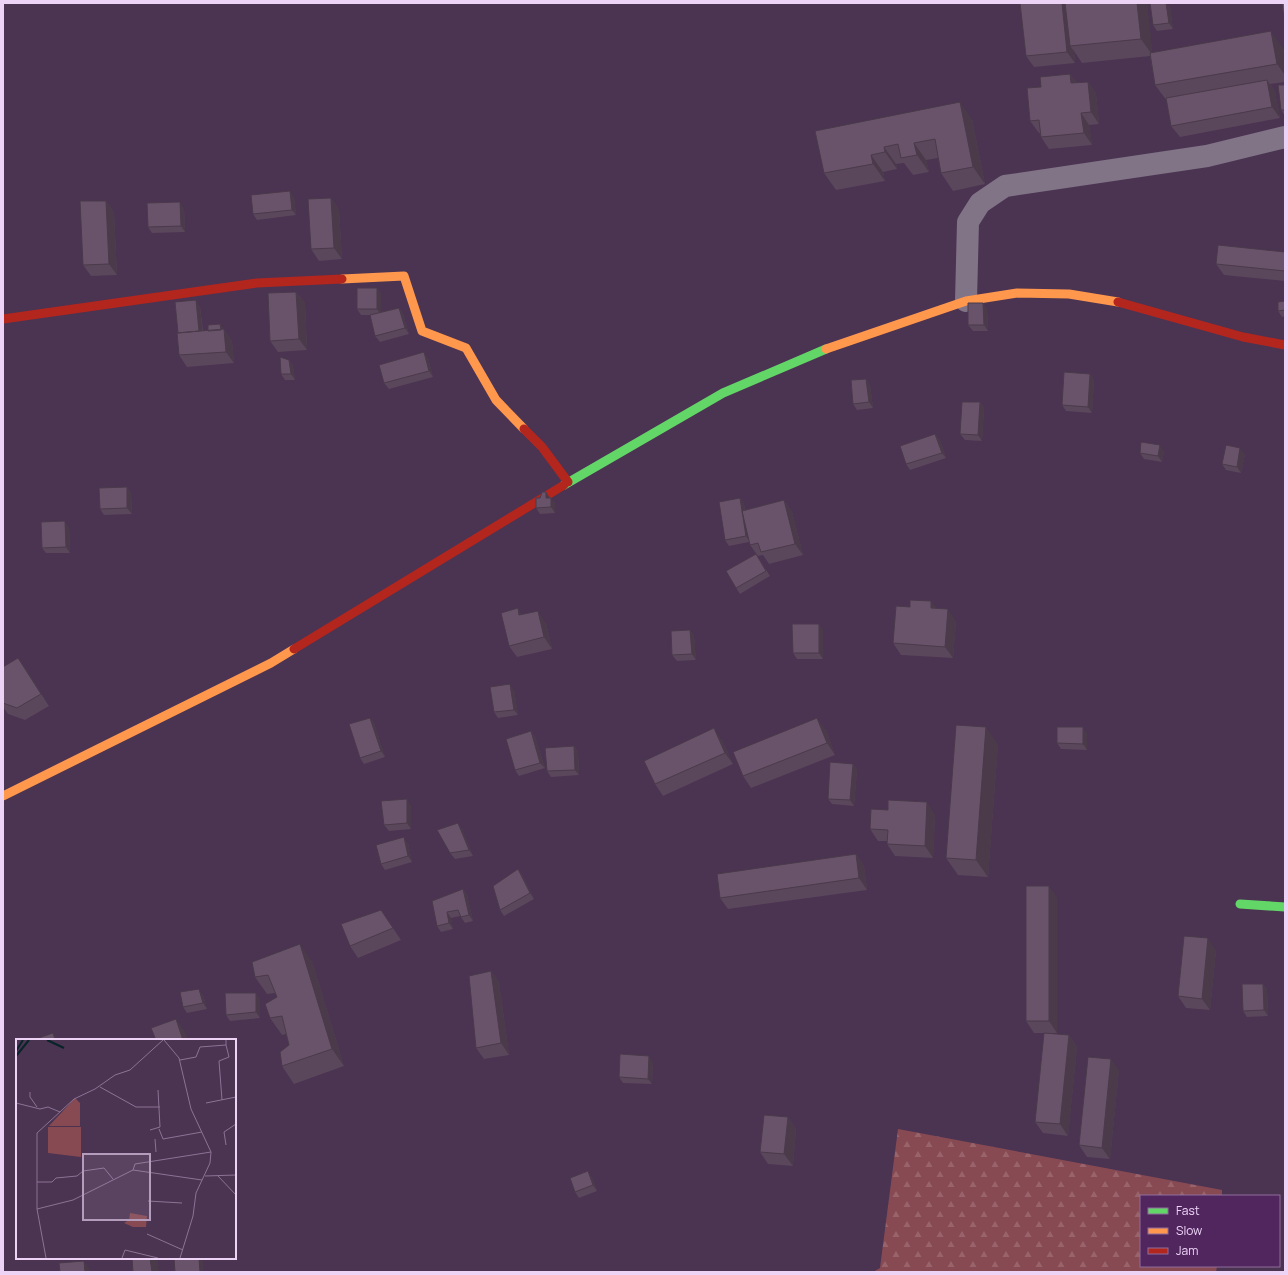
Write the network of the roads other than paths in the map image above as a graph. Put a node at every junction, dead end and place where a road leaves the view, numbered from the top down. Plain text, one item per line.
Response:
1 (1285, 137) edge
2 (966, 301) junction
3 (3, 318) edge
4 (1285, 345) edge
5 (568, 482) junction
6 (3, 796) edge
7 (1240, 904) dead end
8 (1285, 907) edge

1 - 2 street
2 - 4 street
2 - 5 street
3 - 5 street
5 - 6 street
7 - 8 street

